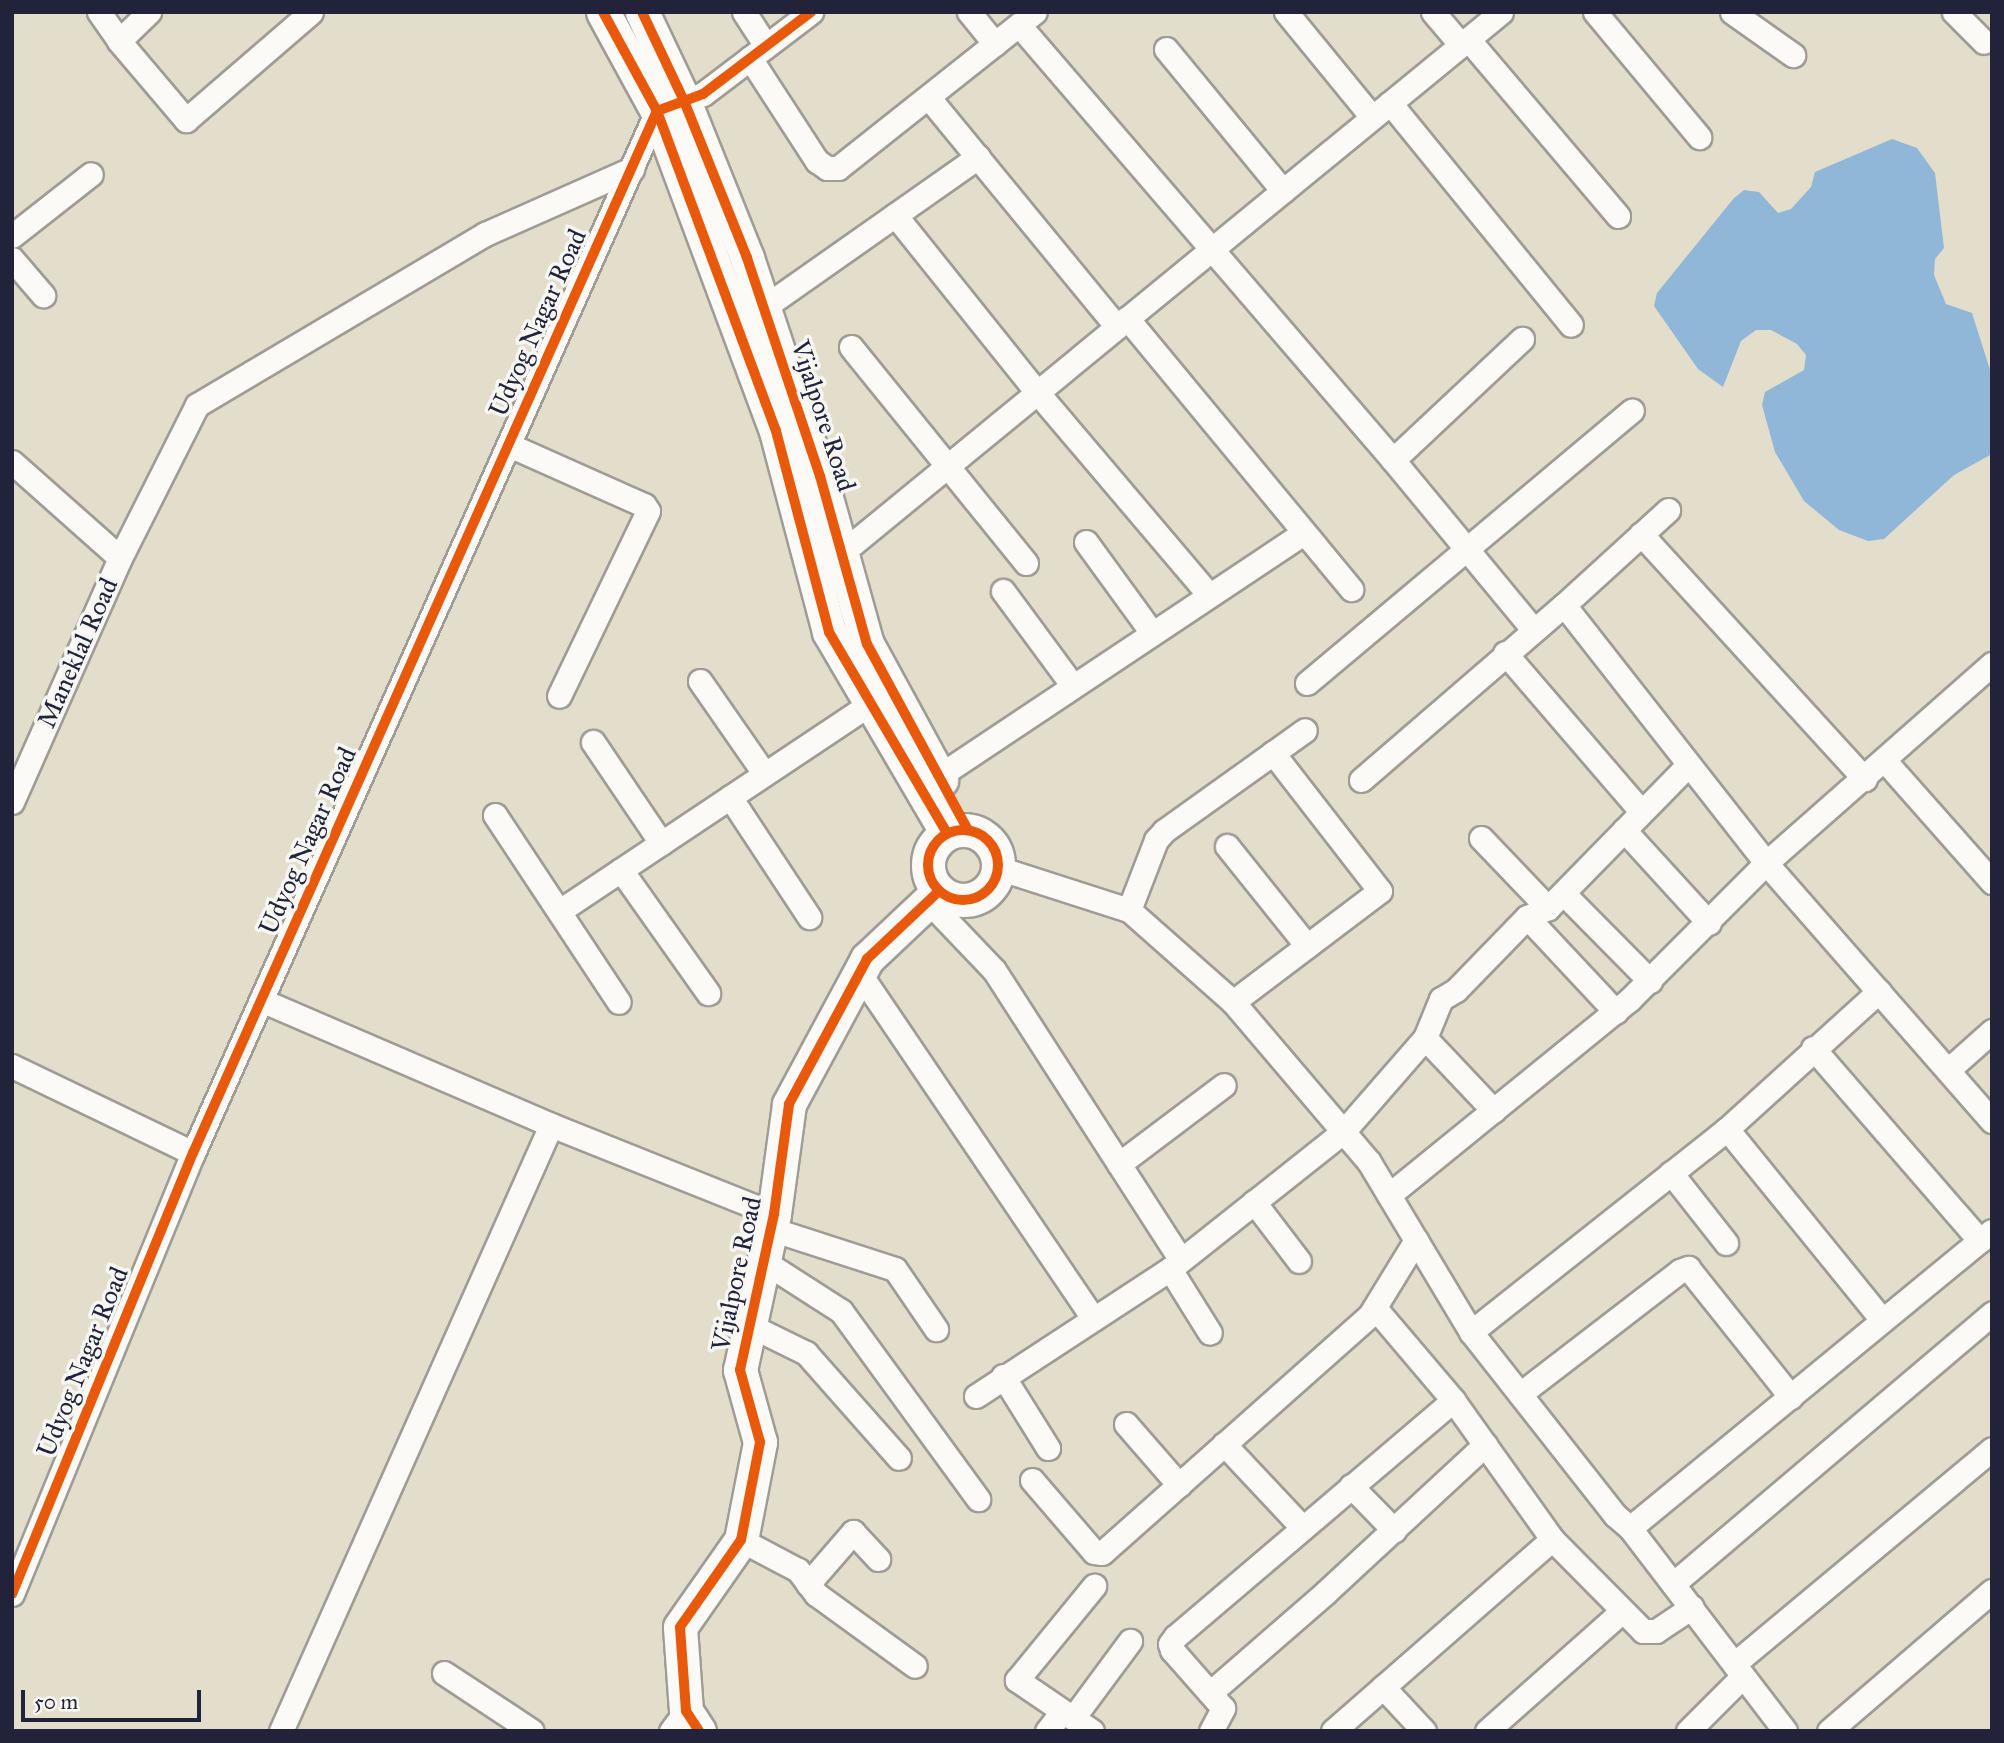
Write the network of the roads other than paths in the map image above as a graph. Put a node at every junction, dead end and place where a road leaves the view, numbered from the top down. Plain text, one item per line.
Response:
1 (99, 12) edge
2 (149, 12) edge
3 (311, 12) edge
4 (603, 12) edge
5 (642, 12) edge
6 (744, 12) edge
7 (811, 12) edge
8 (969, 12) edge
9 (1286, 12) edge
10 (1433, 12) edge
11 (1501, 12) edge
12 (1595, 12) edge
13 (1732, 12) edge
14 (1954, 12) edge
15 (1027, 19) edge
16 (119, 41) junction
17 (1464, 42) junction
18 (1984, 42) dead end
19 (995, 44) junction
20 (1166, 49) dead end
21 (758, 52) junction
22 (1793, 55) dead end
23 (929, 97) junction
24 (671, 106) junction
25 (1381, 110) junction
26 (1699, 138) dead end
27 (978, 157) junction
28 (632, 169) junction
29 (91, 174) dead end
30 (1283, 191) junction
31 (895, 215) junction
32 (1618, 216) dead end
33 (12, 236) edge
34 (1212, 249) junction
35 (12, 259) edge
36 (43, 295) dead end
37 (763, 308) junction
38 (1122, 323) junction
39 (1572, 325) dead end
40 (1522, 339) dead end
41 (852, 347) dead end
42 (1037, 392) junction
43 (1632, 410) dead end
44 (509, 445) junction
45 (1393, 460) junction
46 (12, 462) edge
47 (947, 467) junction
48 (1668, 510) dead end
49 (1304, 533) junction
50 (1641, 534) junction
51 (1086, 542) dead end
52 (1466, 549) junction
53 (842, 553) junction
54 (120, 558) junction
55 (1026, 564) dead end
56 (814, 575) junction
57 (1351, 589) dead end
58 (1003, 591) dead end
59 (1209, 595) junction
60 (1564, 605) junction
61 (1533, 629) junction
62 (1152, 633) junction
63 (1505, 653) junction
64 (1992, 664) edge
65 (699, 681) dead end
66 (1307, 683) dead end
67 (1073, 686) junction
68 (559, 696) dead end
69 (871, 703) junction
70 (1306, 730) dead end
71 (593, 742) dead end
72 (1273, 753) junction
73 (1885, 761) junction
74 (1687, 766) junction
75 (764, 773) junction
76 (939, 776) junction
77 (1865, 779) junction
78 (1361, 780) dead end
79 (730, 797) junction
80 (12, 802) edge
81 (1642, 811) junction
82 (495, 815) dead end
83 (1623, 830) junction
84 (958, 831) junction
85 (1481, 838) dead end
86 (661, 843) junction
87 (1227, 846) dead end
88 (1766, 863) junction
89 (998, 868) junction
90 (621, 870) junction
91 (1992, 882) edge
92 (934, 896) junction
93 (1546, 906) junction
94 (561, 910) junction
95 (1129, 910) junction
96 (809, 917) dead end
97 (1709, 923) junction
98 (1307, 946) junction
99 (860, 974) junction
100 (1650, 981) junction
101 (1879, 991) junction
102 (708, 993) dead end
103 (261, 1000) junction
104 (619, 1002) dead end
105 (1233, 1002) junction
106 (1616, 1012) junction
107 (1992, 1031) edge
108 (1424, 1038) junction
109 (1813, 1048) junction
110 (12, 1066) edge
111 (1948, 1070) junction
112 (1224, 1085) dead end
113 (1494, 1111) junction
114 (1992, 1121) edge
115 (551, 1125) junction
116 (1727, 1129) junction
117 (1343, 1132) junction
118 (193, 1153) junction
119 (1119, 1164) junction
120 (1671, 1173) junction
121 (1389, 1195) junction
122 (1254, 1202) junction
123 (772, 1222) junction
124 (1986, 1236) edge
125 (1416, 1240) junction
126 (1726, 1243) dead end
127 (763, 1261) junction
128 (1299, 1261) dead end
129 (1176, 1264) junction
130 (1376, 1308) junction
131 (1992, 1313) edge
132 (1093, 1318) junction
133 (1882, 1320) junction
134 (749, 1325) junction
135 (936, 1329) dead end
136 (1471, 1332) junction
137 (1210, 1333) dead end
138 (1003, 1376) junction
139 (1520, 1394) junction
140 (976, 1396) dead end
141 (1791, 1396) junction
142 (1453, 1400) junction
143 (1126, 1424) dead end
144 (1224, 1444) junction
145 (1485, 1445) junction
146 (1048, 1448) dead end
147 (1992, 1449) edge
148 (899, 1458) dead end
149 (1032, 1480) dead end
150 (1179, 1485) junction
151 (1351, 1486) junction
152 (978, 1499) dead end
153 (1303, 1528) junction
154 (1630, 1528) junction
155 (1394, 1531) junction
156 (1552, 1539) junction
157 (741, 1540) junction
158 (878, 1559) dead end
159 (808, 1584) junction
160 (1674, 1584) junction
161 (1094, 1587) dead end
162 (1992, 1591) edge
163 (12, 1594) edge
164 (1692, 1608) junction
165 (1622, 1611) junction
166 (1130, 1641) dead end
167 (915, 1666) dead end
168 (1738, 1670) junction
169 (444, 1673) dead end
170 (1383, 1687) junction
171 (1210, 1693) junction
172 (1075, 1720) edge
173 (685, 1724) edge
174 (281, 1731) edge
175 (532, 1731) edge
176 (1047, 1731) edge
177 (1211, 1731) edge
178 (1333, 1731) edge
179 (1424, 1731) edge
180 (1487, 1731) edge
181 (1688, 1731) edge
182 (1785, 1731) edge
183 (1829, 1731) edge

1 - 16 street
2 - 16 street
3 - 16 street
4 - 24 main road, Vijalpore Road
5 - 24 main road, Vijalpore Road
6 - 21 street
7 - 21 street
8 - 19 street
9 - 25 street
10 - 17 street
11 - 17 street
12 - 26 street
13 - 22 street
14 - 18 street
15 - 19 street
15 - 34 street
17 - 25 street
17 - 32 street
19 - 23 street
20 - 30 street
21 - 23 street
21 - 24 street
23 - 27 street
24 - 28 street, Udyog Nagar Road
24 - 37 main road, Vijalpore Road
24 - 56 main road, Vijalpore Road
25 - 30 street
25 - 39 street
27 - 31 street
27 - 38 street
28 - 44 street, Udyog Nagar Road
28 - 54 street
29 - 33 street
30 - 34 street
31 - 37 street
31 - 42 street
34 - 38 street
34 - 45 street
35 - 36 street
37 - 53 main road, Vijalpore Road
38 - 42 street
38 - 49 street
40 - 45 street
41 - 47 street
42 - 47 street
42 - 59 street
43 - 52 street
44 - 68 street
44 - 103 street, Udyog Nagar Road
45 - 52 street
46 - 54 street, Maneklal Road
47 - 53 street
47 - 55 street
48 - 50 street
49 - 57 street
49 - 59 street
50 - 60 street
50 - 77 street
51 - 62 street
52 - 61 street
52 - 66 street
53 - 56 street
53 - 76 main road, Vijalpore Road
54 - 80 street, Maneklal Road
56 - 69 main road, Vijalpore Road
58 - 67 street
59 - 62 street
60 - 61 street
60 - 74 street
61 - 63 street
62 - 67 street
63 - 78 street
63 - 81 street
64 - 73 street
65 - 75 street
67 - 76 street
69 - 75 street
69 - 84 main road, Vijalpore Road
70 - 72 street
71 - 86 street
72 - 95 street
72 - 98 street
73 - 77 street
73 - 91 street
74 - 81 street
74 - 88 street
75 - 79 street
76 - 84 main road, Vijalpore Road
77 - 88 street
79 - 86 street
79 - 96 street
81 - 83 street
82 - 94 street
83 - 93 street
83 - 97 street
84 - 89 main road, Vijalpore Road
84 - 92 main road
85 - 93 street
86 - 90 street
87 - 98 street
88 - 97 street
88 - 101 street
89 - 92 main road
89 - 95 street
90 - 94 street
90 - 102 street
92 - 99 main road, Vijalpore Road
92 - 119 street
93 - 100 street
93 - 106 street
93 - 108 street
94 - 104 street
95 - 105 street
97 - 100 street
98 - 105 street
99 - 123 main road, Vijalpore Road
99 - 132 street
100 - 106 street
101 - 109 street
101 - 111 street
103 - 115 street
103 - 118 street, Udyog Nagar Road
105 - 117 street
106 - 113 street
107 - 111 street
108 - 113 street
108 - 117 street
109 - 116 street
109 - 124 street
110 - 118 street
111 - 114 street
112 - 119 street
113 - 121 street
115 - 123 street
115 - 174 street
116 - 120 street
116 - 133 street
117 - 121 street
117 - 122 street
118 - 163 street, Udyog Nagar Road
119 - 129 street
120 - 126 street
120 - 136 street
121 - 125 street
122 - 128 street
122 - 129 street
123 - 127 main road, Vijalpore Road
123 - 135 street
124 - 133 street
125 - 130 street
125 - 136 street
127 - 134 main road, Vijalpore Road
127 - 152 street
129 - 132 street
129 - 137 street
130 - 142 street
130 - 144 street
131 - 160 street
132 - 138 street
133 - 141 street
134 - 148 street
134 - 157 main road, Vijalpore Road
136 - 139 street
138 - 140 street
138 - 146 street
139 - 141 street
139 - 154 street
141 - 154 street
142 - 145 street
142 - 151 street
143 - 150 street
144 - 150 street
144 - 153 street
145 - 155 street
145 - 156 street
147 - 168 street
149 - 150 street
151 - 153 street
151 - 155 street
153 - 171 street
154 - 160 street
155 - 171 street
156 - 165 street
156 - 170 street
157 - 159 street
157 - 173 main road, Vijalpore Road
158 - 159 street
159 - 167 street
160 - 164 street
161 - 172 street
162 - 183 street
164 - 165 street
164 - 168 street
165 - 180 street
166 - 172 street
168 - 181 street
168 - 182 street
169 - 175 street
170 - 178 street
170 - 179 street
171 - 177 street
172 - 176 street

